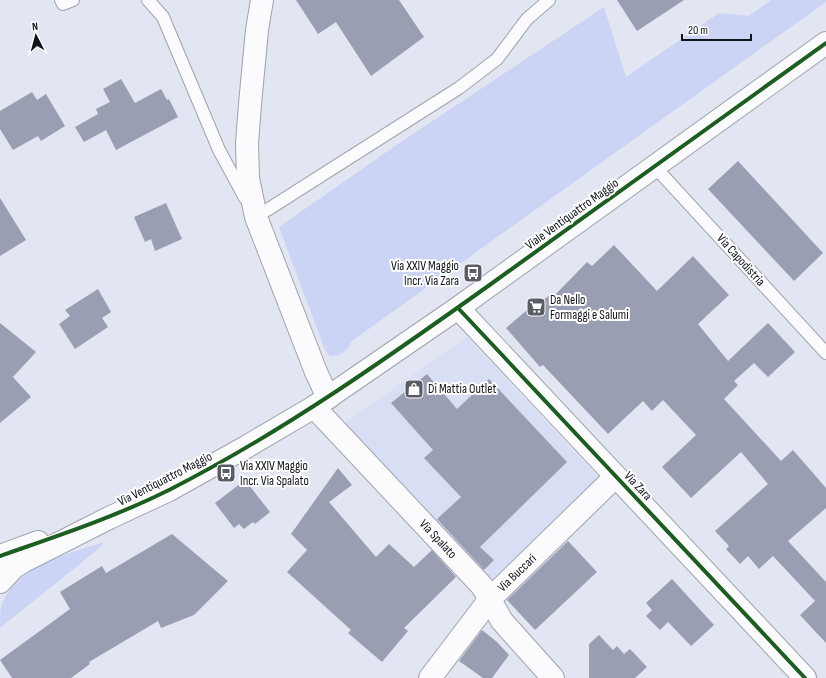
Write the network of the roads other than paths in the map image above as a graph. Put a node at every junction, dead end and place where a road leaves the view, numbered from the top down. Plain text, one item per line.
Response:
1 (61, 0) edge
2 (73, 0) edge
3 (148, 0) edge
4 (262, 0) edge
5 (549, 0) edge
6 (826, 43) edge
7 (655, 167) junction
8 (256, 217) junction
9 (458, 308) junction
10 (826, 353) edge
11 (321, 402) junction
12 (615, 477) junction
13 (109, 518) junction
14 (0, 556) edge
15 (0, 582) edge
16 (490, 599) junction
17 (430, 678) edge
18 (553, 678) edge
19 (805, 678) edge

1 - 2 lane
3 - 8 lane
4 - 8 street, Via Spalato
5 - 8 lane
6 - 7 street, Viale Ventiquattro Maggio
7 - 9 street, Viale Ventiquattro Maggio
7 - 10 lane, Via Capodistria
8 - 11 street, Via Spalato
9 - 11 street, Viale Ventiquattro Maggio
9 - 12 street, Via Zara
11 - 13 street, Via Ventiquattro Maggio
11 - 16 street, Via Spalato
12 - 16 street, Via Buccari
12 - 19 street, Via Zara
13 - 14 street, Via Ventiquattro Maggio
13 - 15 street, Via Ventiquattro Maggio
16 - 17 street, Via Buccari
16 - 18 street, Via Spalato

